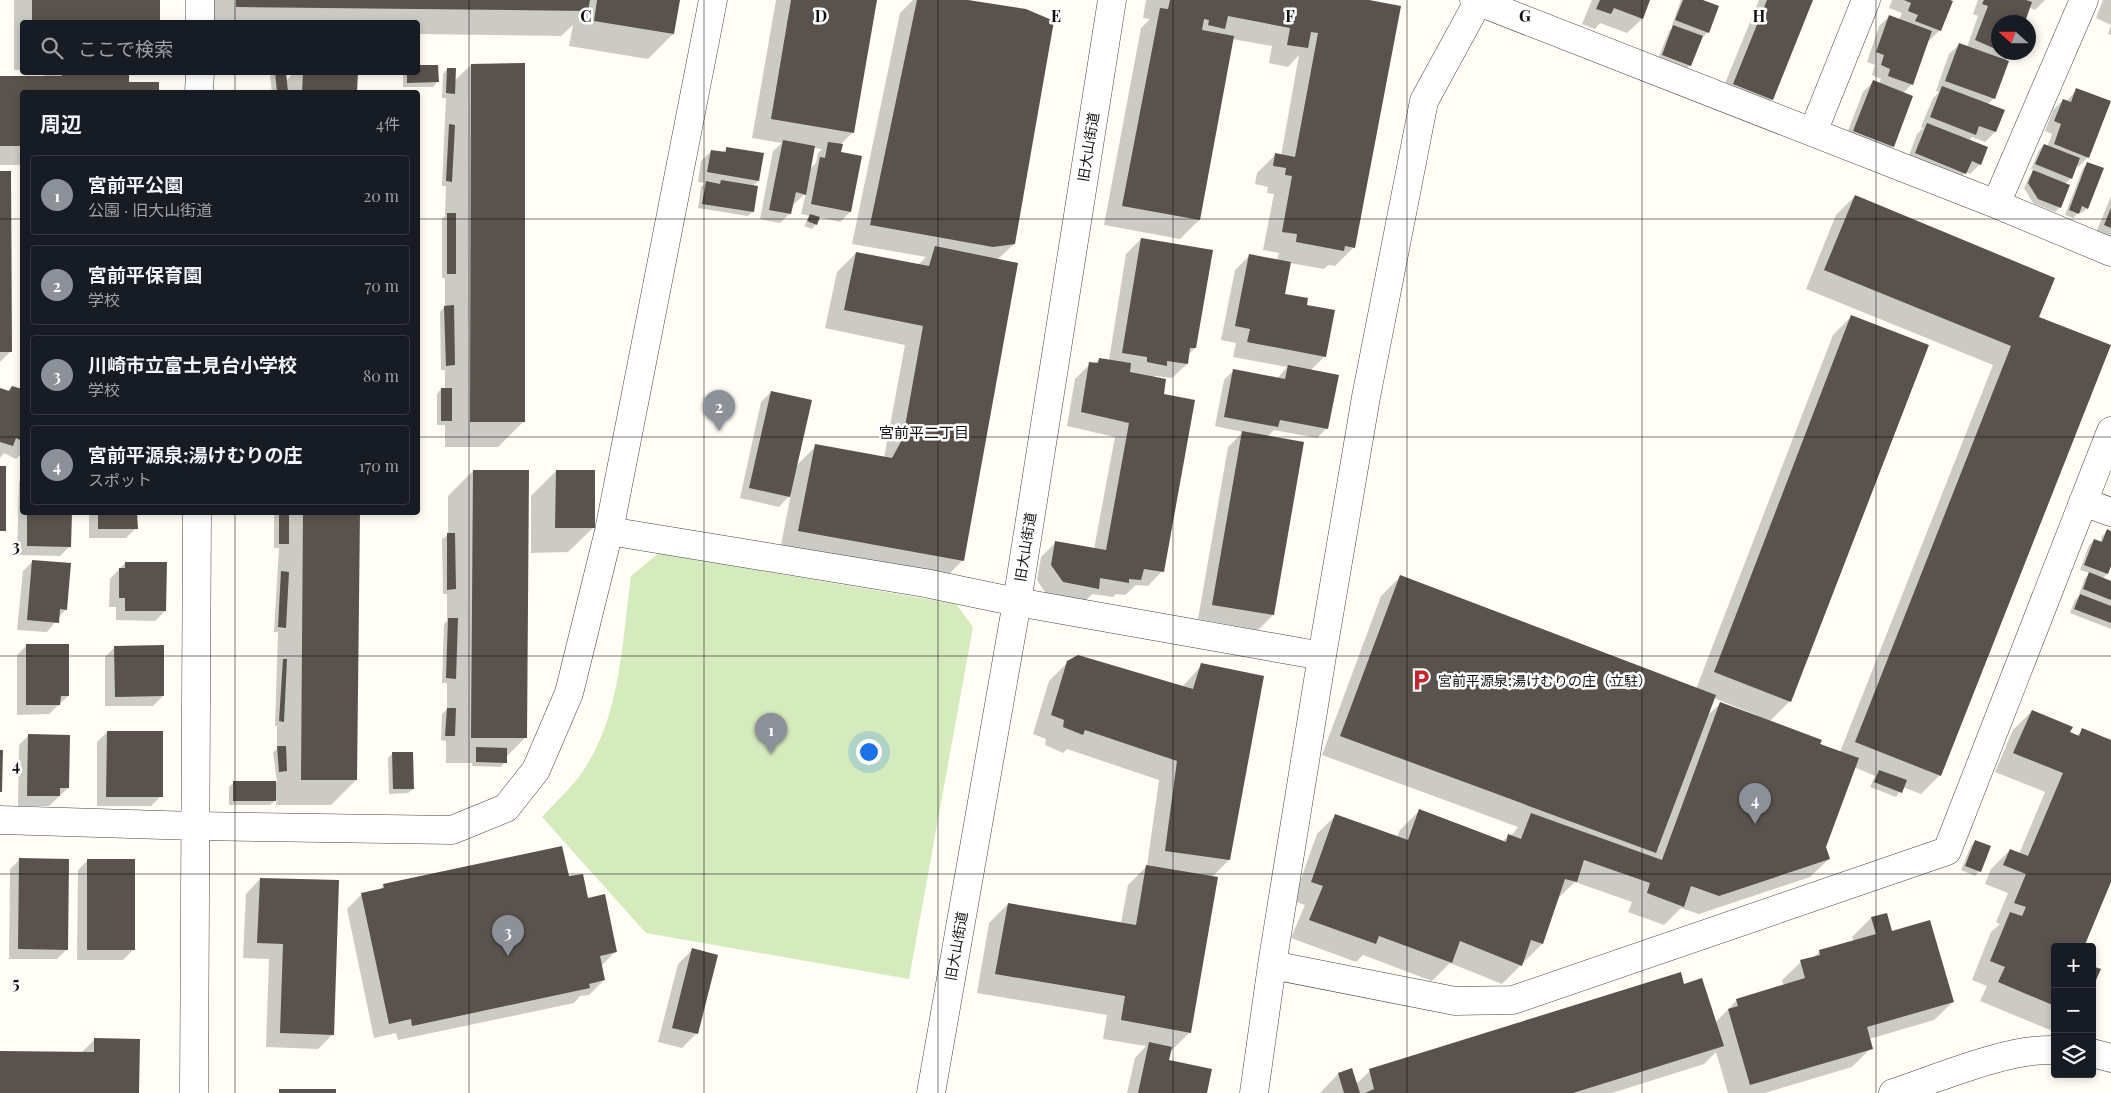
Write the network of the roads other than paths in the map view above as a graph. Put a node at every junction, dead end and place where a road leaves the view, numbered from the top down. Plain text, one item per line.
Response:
1 (200, 0) edge
2 (713, 0) edge
3 (1112, 0) edge
4 (1866, 0) edge
5 (2084, 0) edge
6 (1476, 1) edge
7 (200, 20) edge
8 (200, 75) edge
9 (199, 90) edge
10 (1813, 132) junction
11 (1996, 204) junction
12 (2111, 252) edge
13 (2111, 431) edge
14 (2083, 502) junction
15 (2111, 512) edge
16 (197, 515) edge
17 (609, 530) junction
18 (1017, 602) junction
19 (1322, 656) junction
20 (0, 820) edge
21 (195, 826) junction
22 (1272, 965) junction
23 (2051, 1050) edge
24 (2096, 1054) edge
25 (2111, 1058) edge
26 (194, 1093) edge
27 (930, 1093) edge
28 (1254, 1093) edge
29 (1893, 1093) edge

1 - 7 street
2 - 17 street
3 - 18 street, 旧大山街道
4 - 10 street
5 - 11 street
6 - 10 street
6 - 19 street
8 - 9 street
10 - 11 street
11 - 12 street
13 - 14 street
14 - 15 street
14 - 22 street
16 - 21 street
17 - 18 street
17 - 21 street
18 - 19 street
18 - 27 street, 旧大山街道
19 - 22 street
20 - 21 street
21 - 26 street
22 - 28 street
23 - 29 street
24 - 25 street

